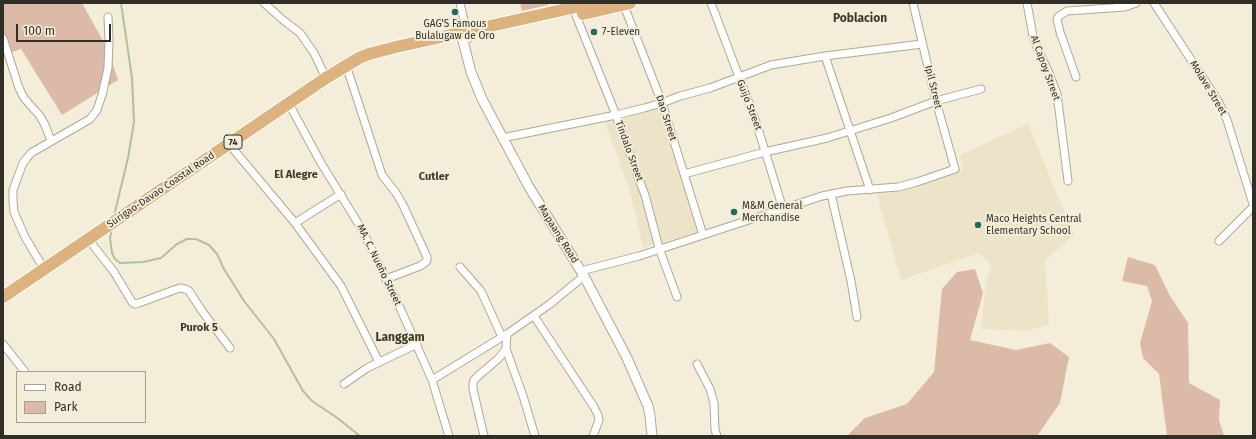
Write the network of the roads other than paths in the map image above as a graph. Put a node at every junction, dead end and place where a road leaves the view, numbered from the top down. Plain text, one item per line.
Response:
1 (264, 3) edge
2 (460, 3) edge
3 (594, 3) edge
4 (625, 3) edge
5 (711, 3) edge
6 (913, 3) edge
7 (1027, 3) edge
8 (1136, 3) edge
9 (1154, 3) edge
10 (574, 12) junction
11 (108, 17) dead end
12 (464, 36) junction
13 (3, 38) edge
14 (922, 44) junction
15 (825, 56) junction
16 (344, 70) junction
17 (1076, 77) dead end
18 (326, 78) junction
19 (738, 78) junction
20 (981, 90) dead end
21 (936, 101) junction
22 (662, 103) junction
23 (289, 104) junction
24 (616, 116) junction
25 (850, 130) junction
26 (502, 138) junction
27 (51, 141) junction
28 (229, 144) junction
29 (765, 152) junction
30 (684, 174) junction
31 (1068, 181) dead end
32 (870, 190) junction
33 (341, 194) junction
34 (831, 194) junction
35 (1253, 205) edge
36 (783, 209) junction
37 (295, 223) junction
38 (703, 235) junction
39 (88, 239) junction
40 (1219, 241) dead end
41 (659, 248) junction
42 (460, 267) dead end
43 (44, 269) junction
44 (582, 274) junction
45 (386, 279) junction
46 (3, 297) edge
47 (677, 297) dead end
48 (534, 316) junction
49 (857, 317) dead end
50 (505, 336) junction
51 (3, 344) edge
52 (417, 344) junction
53 (230, 348) dead end
54 (506, 349) junction
55 (379, 362) junction
56 (697, 364) dead end
57 (24, 371) edge
58 (432, 380) junction
59 (344, 384) dead end
60 (448, 436) edge
61 (484, 436) edge
62 (535, 436) edge
63 (593, 436) edge
64 (652, 436) edge
65 (717, 436) edge

1 - 18 street
2 - 12 street
3 - 10 highway, Surigao-Davao Coastal Road / 74
4 - 10 highway, Surigao-Davao Coastal Road / 74
4 - 22 street, Dao Street
5 - 19 street, Guijo Street
6 - 14 street, Ipil Street
7 - 31 street, Al Capoy Street
8 - 17 street
9 - 35 street, Molave Street
10 - 12 highway, Surigao-Davao Coastal Road / 74
10 - 24 street, Tindalo Street
11 - 27 street
12 - 16 highway, Surigao-Davao Coastal Road / 74
12 - 26 street, Mapaang Road
13 - 27 street
14 - 15 street
14 - 21 street, Ipil Street
15 - 19 street
15 - 25 street
16 - 18 highway, Surigao-Davao Coastal Road / 74
16 - 45 street
18 - 23 highway, Surigao-Davao Coastal Road / 74
19 - 22 street
19 - 29 street, Guijo Street
20 - 21 street
21 - 25 street
21 - 32 street, Ipil Street
22 - 24 street
22 - 30 street, Dao Street
23 - 28 highway, Surigao-Davao Coastal Road / 74
23 - 33 street, MA. C. Nueño Street
24 - 26 street
24 - 41 street, Tindalo Street
25 - 29 street
25 - 32 street
26 - 44 street, Mapaang Road
27 - 43 street
28 - 37 street
28 - 39 highway, Surigao-Davao Coastal Road / 74
29 - 30 street
29 - 36 street, Guijo Street
30 - 38 street, Dao Street
32 - 34 street
33 - 37 street
33 - 45 street, MA. C. Nueño Street
34 - 36 street
34 - 49 street
35 - 40 street
36 - 38 street
37 - 55 street
38 - 41 street
39 - 43 highway, Surigao-Davao Coastal Road / 74
39 - 53 street
41 - 44 street
41 - 47 street, Tindalo Street
42 - 50 street
43 - 46 highway, Surigao-Davao Coastal Road / 74
44 - 48 street
44 - 64 street, Mapaang Road
45 - 52 street, MA. C. Nueño Street
48 - 50 street
48 - 63 street
50 - 54 street
50 - 58 street
51 - 57 street
52 - 55 street
52 - 58 street, MA. C. Nueño Street
54 - 61 street
54 - 62 street
55 - 59 street
56 - 65 street
58 - 60 street, MA. C. Nueño Street

